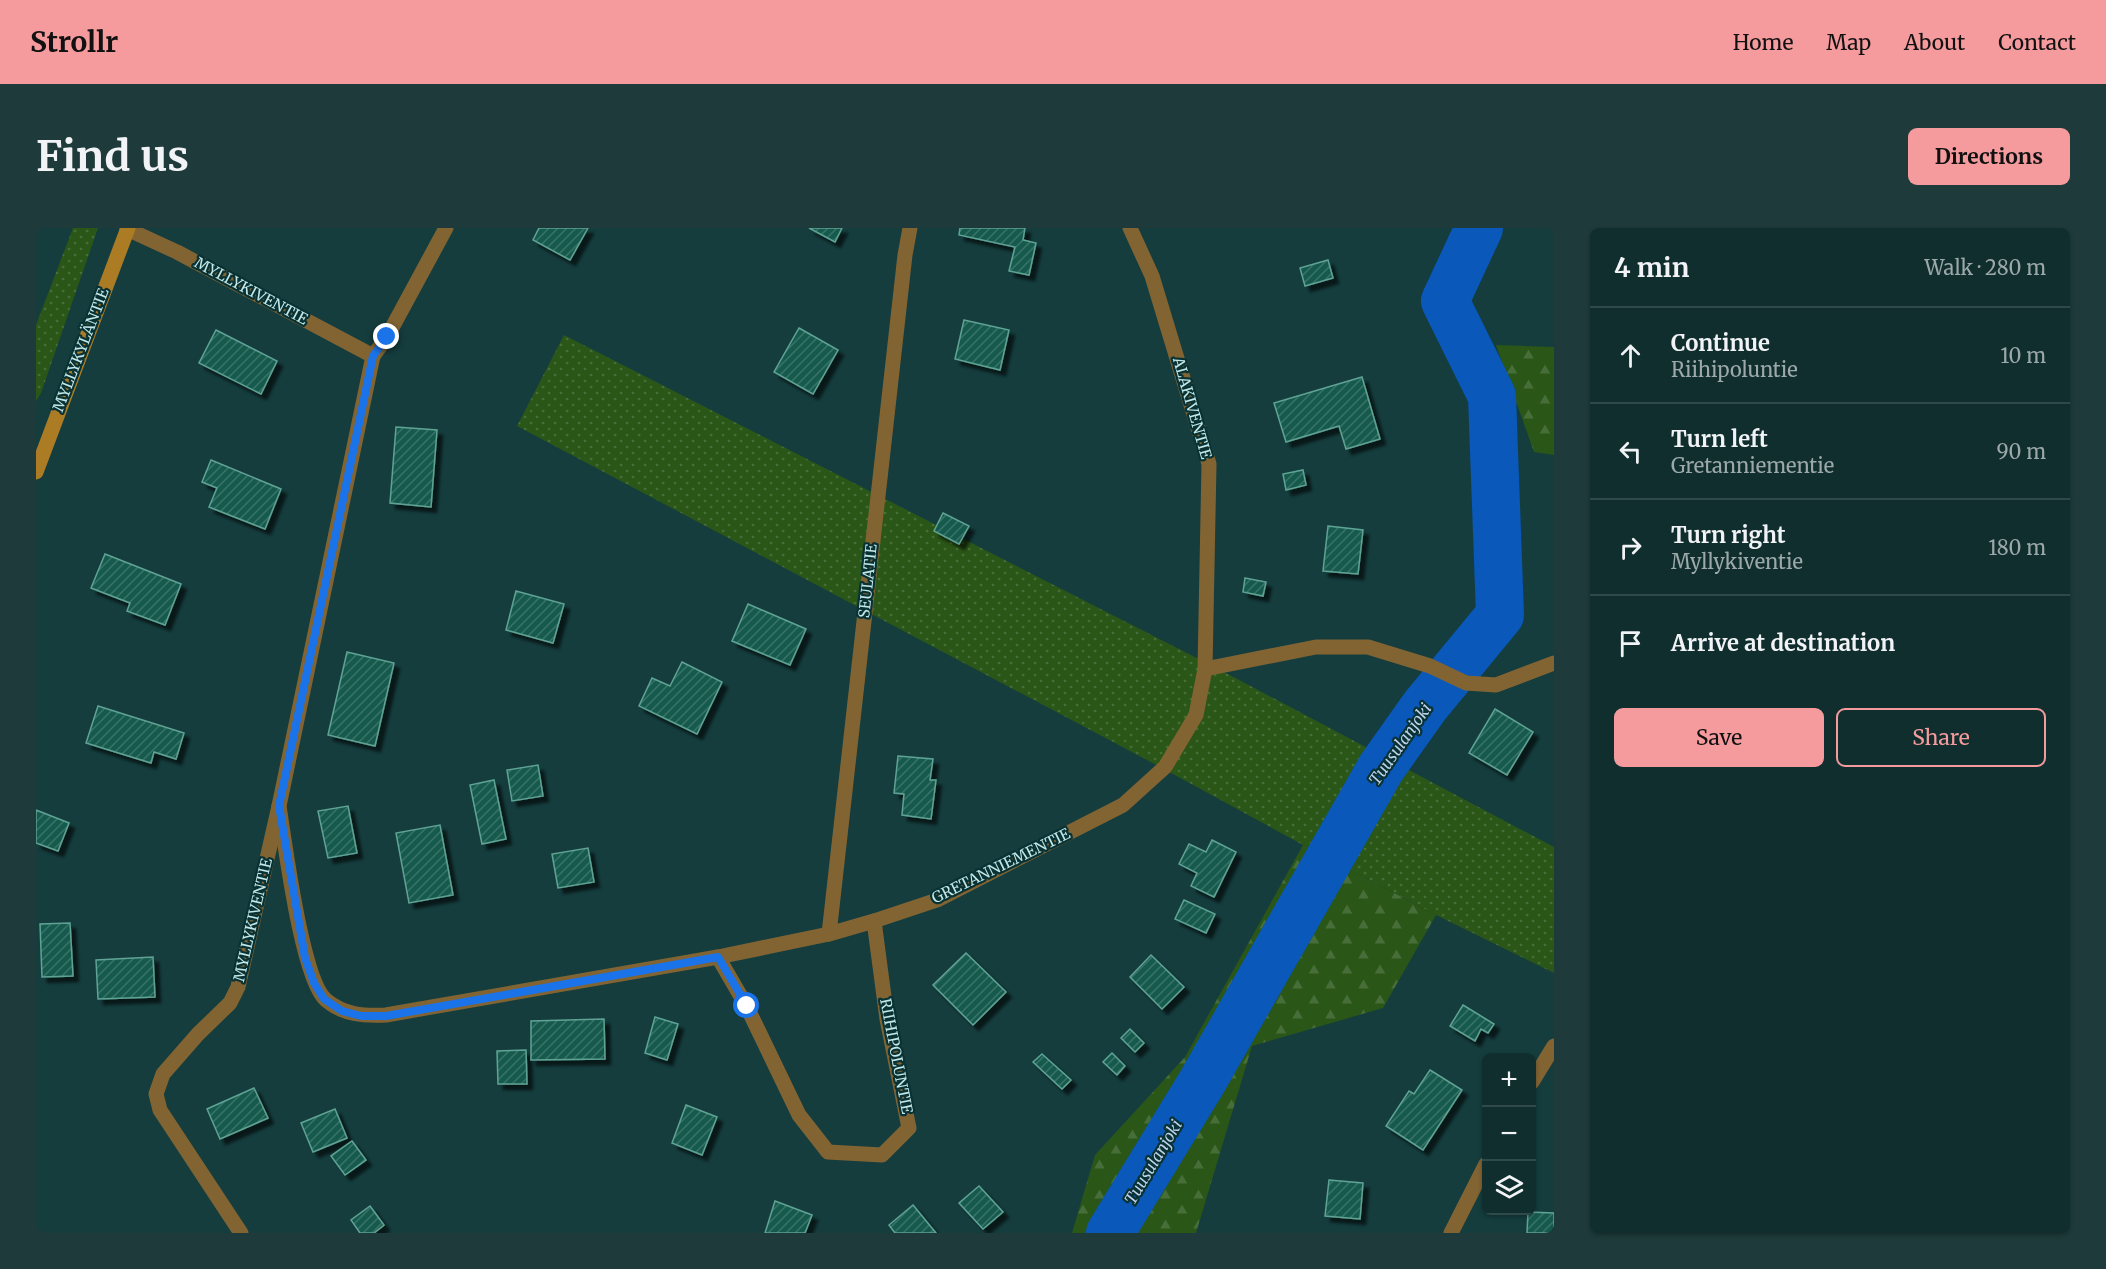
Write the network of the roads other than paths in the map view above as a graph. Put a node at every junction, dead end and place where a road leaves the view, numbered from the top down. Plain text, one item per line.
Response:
1 (446, 228) edge
2 (910, 228) edge
3 (1130, 228) edge
4 (127, 229) edge
5 (373, 356) junction
6 (36, 472) edge
7 (1554, 663) edge
8 (1206, 669) junction
9 (279, 806) junction
10 (874, 921) junction
11 (829, 934) junction
12 (718, 957) junction
13 (361, 1016) joint
14 (1554, 1046) edge
15 (1536, 1075) edge
16 (1482, 1172) edge
17 (241, 1233) edge
18 (1451, 1233) edge

1 - 5 street, MYLLYKIVENTIE
2 - 11 street, SEULATIE
3 - 8 street, ALAKIVENTIE
4 - 5 street, MYLLYKIVENTIE
4 - 6 main road, MYLLYKYLÄNTIE
5 - 9 street, MYLLYKIVENTIE
7 - 8 street
8 - 10 street, GRETANNIEMENTIE
9 - 13 street, MYLLYKIVENTIE
9 - 17 street, MYLLYKIVENTIE
10 - 11 street, GRETANNIEMENTIE
10 - 12 street, RIIHIPOLUNTIE
11 - 12 street, GRETANNIEMENTIE
12 - 13 street, GRETANNIEMENTIE
14 - 15 street
16 - 18 street

